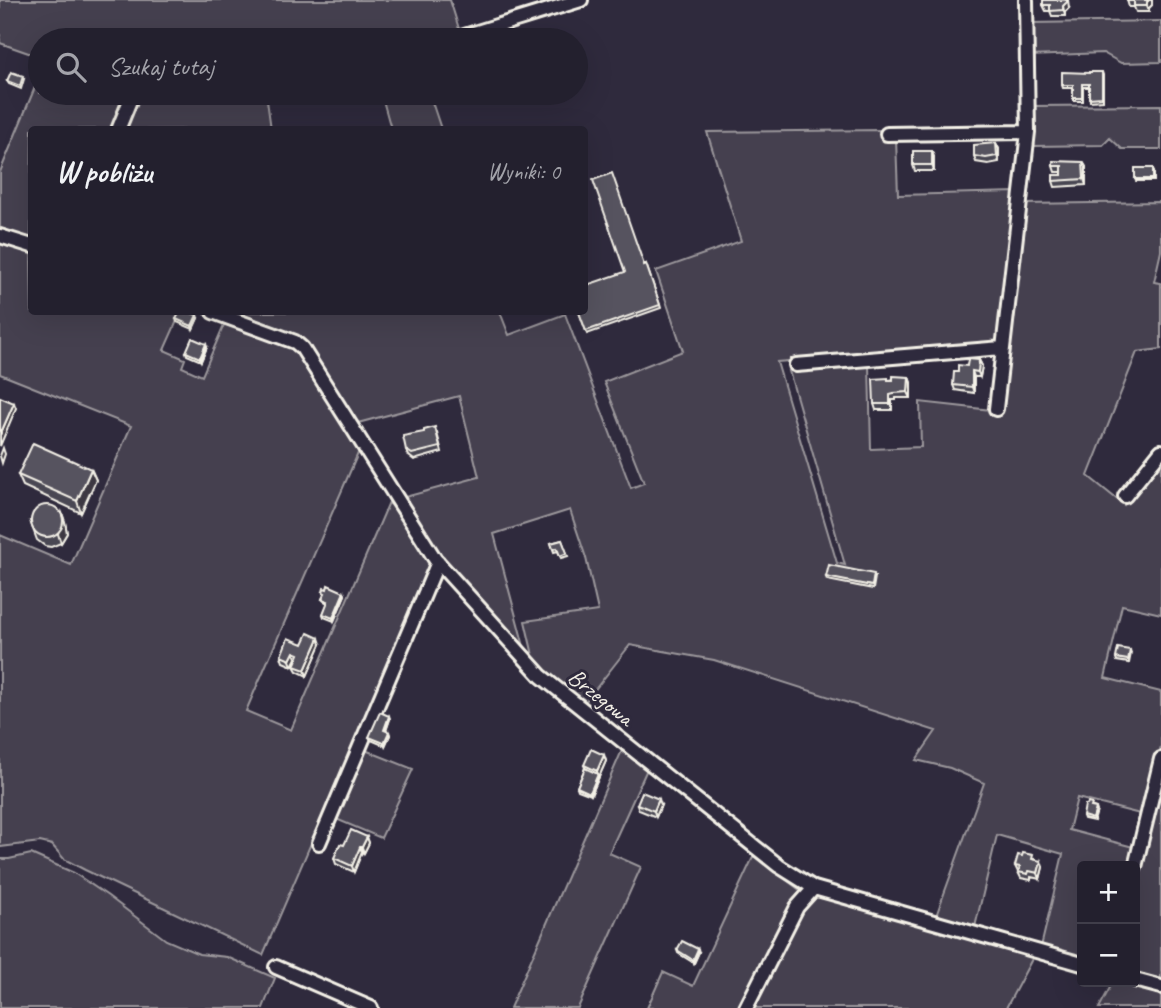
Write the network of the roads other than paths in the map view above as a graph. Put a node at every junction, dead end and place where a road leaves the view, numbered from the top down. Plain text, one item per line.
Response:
1 (581, 0) edge
2 (1026, 0) edge
3 (490, 28) edge
4 (129, 105) edge
5 (120, 126) edge
6 (1028, 132) junction
7 (887, 134) dead end
8 (0, 236) edge
9 (28, 245) edge
10 (221, 315) edge
11 (1002, 348) junction
12 (796, 365) dead end
13 (996, 409) dead end
14 (1161, 451) edge
15 (1125, 496) dead end
16 (438, 562) junction
17 (1161, 759) edge
18 (319, 843) dead end
19 (1136, 861) edge
20 (814, 888) junction
21 (1077, 963) edge
22 (276, 967) dead end
23 (1140, 981) edge
24 (1161, 987) edge
25 (371, 1008) edge
26 (746, 1008) edge

1 - 3 street
2 - 6 street
4 - 5 street
6 - 7 street
6 - 11 street
8 - 9 street
10 - 16 street, Brzegowa
11 - 12 street
11 - 13 street
14 - 15 street
16 - 18 street
16 - 20 street, Brzegowa
17 - 19 street
20 - 21 street, Brzegowa
20 - 26 street
22 - 25 street
23 - 24 street

